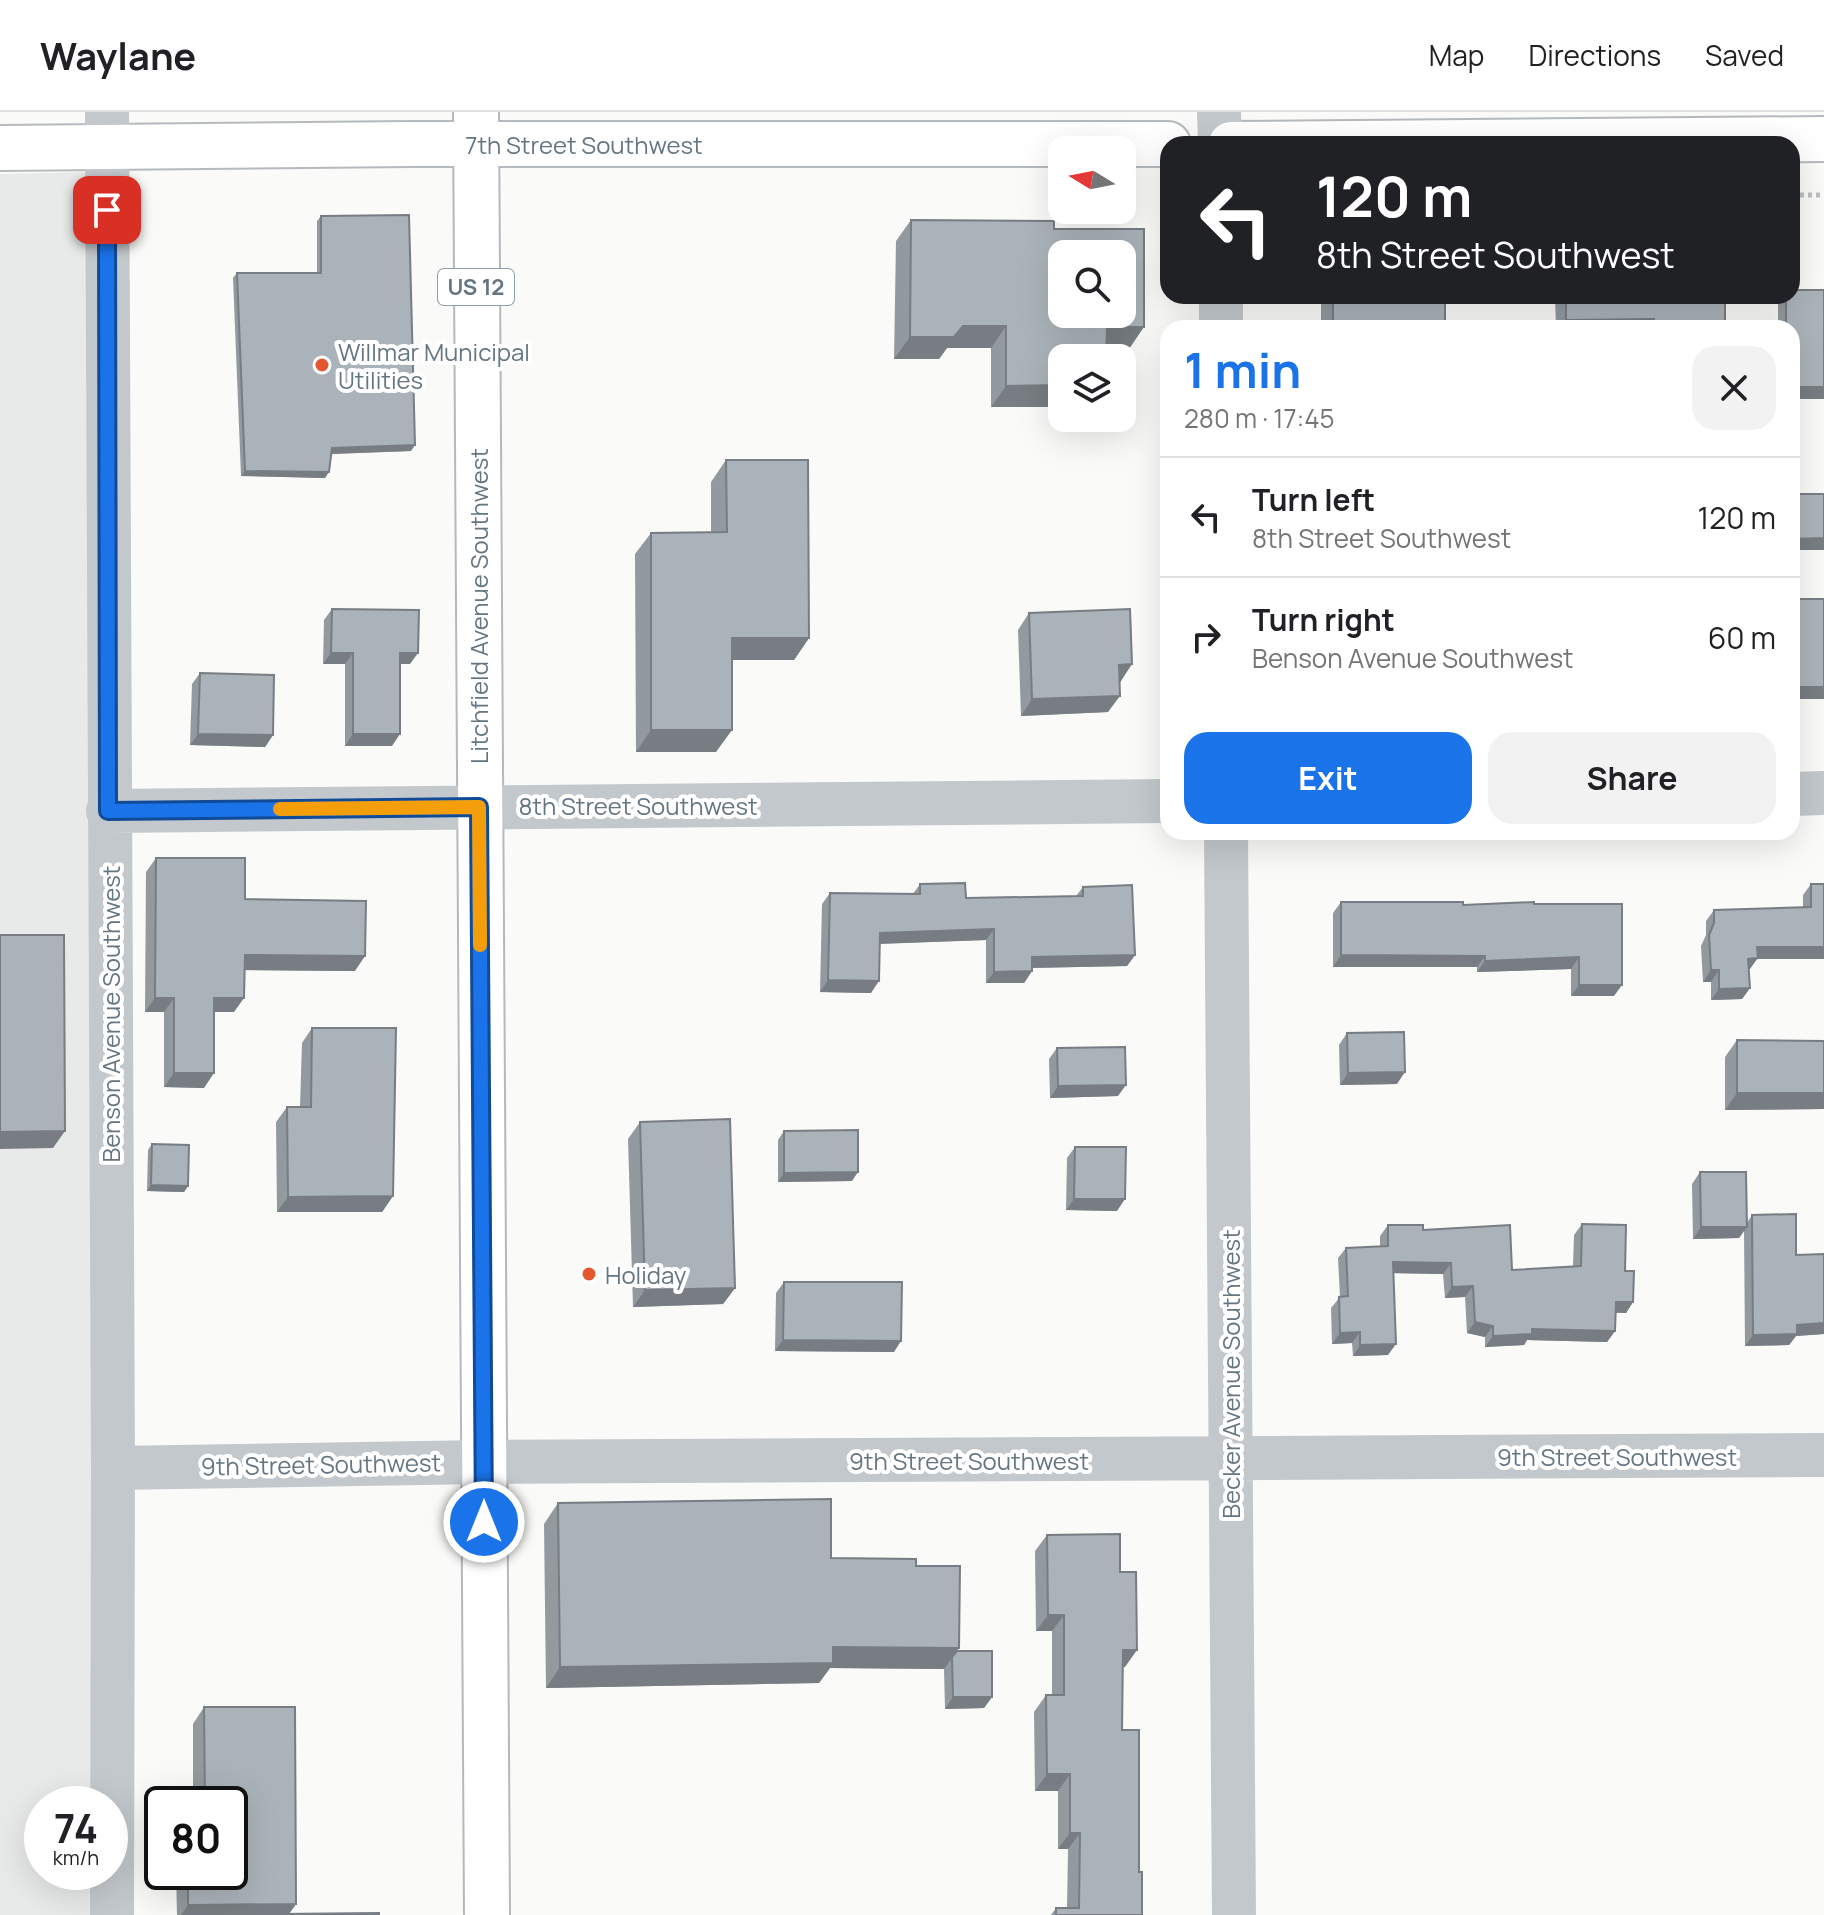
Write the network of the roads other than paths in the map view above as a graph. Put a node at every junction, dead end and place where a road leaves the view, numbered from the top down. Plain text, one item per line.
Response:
1 (1219, 112) edge
2 (476, 128) edge
3 (107, 129) edge
4 (1220, 136) edge
5 (1800, 139) edge
6 (1824, 139) edge
7 (1160, 144) edge
8 (0, 148) edge
9 (1824, 793) edge
10 (1800, 794) edge
11 (1160, 801) edge
12 (479, 807) junction
13 (108, 811) junction
14 (1226, 840) edge
15 (1824, 1455) edge
16 (1230, 1460) junction
17 (483, 1462) junction
18 (113, 1468) junction
19 (112, 1915) edge
20 (487, 1915) edge
21 (1234, 1915) edge

1 - 4 street
2 - 3 main road, 7th Street Southwest
2 - 7 main road, 7th Street Southwest
2 - 12 main road, Litchfield Avenue Southwest / US 12
3 - 8 main road, 7th Street Southwest
3 - 13 street, Benson Avenue Southwest
5 - 6 main road
9 - 10 street
11 - 12 street, 8th Street Southwest
12 - 13 street, 8th Street Southwest
12 - 17 main road, Litchfield Avenue Southwest / US 12
13 - 18 street, Benson Avenue Southwest
14 - 16 street, Becker Avenue Southwest
15 - 16 street, 9th Street Southwest
16 - 17 street, 9th Street Southwest
16 - 21 street, Becker Avenue Southwest
17 - 18 street, 9th Street Southwest
17 - 20 main road, Litchfield Avenue Southwest / US 12
18 - 19 street, Benson Avenue Southwest

